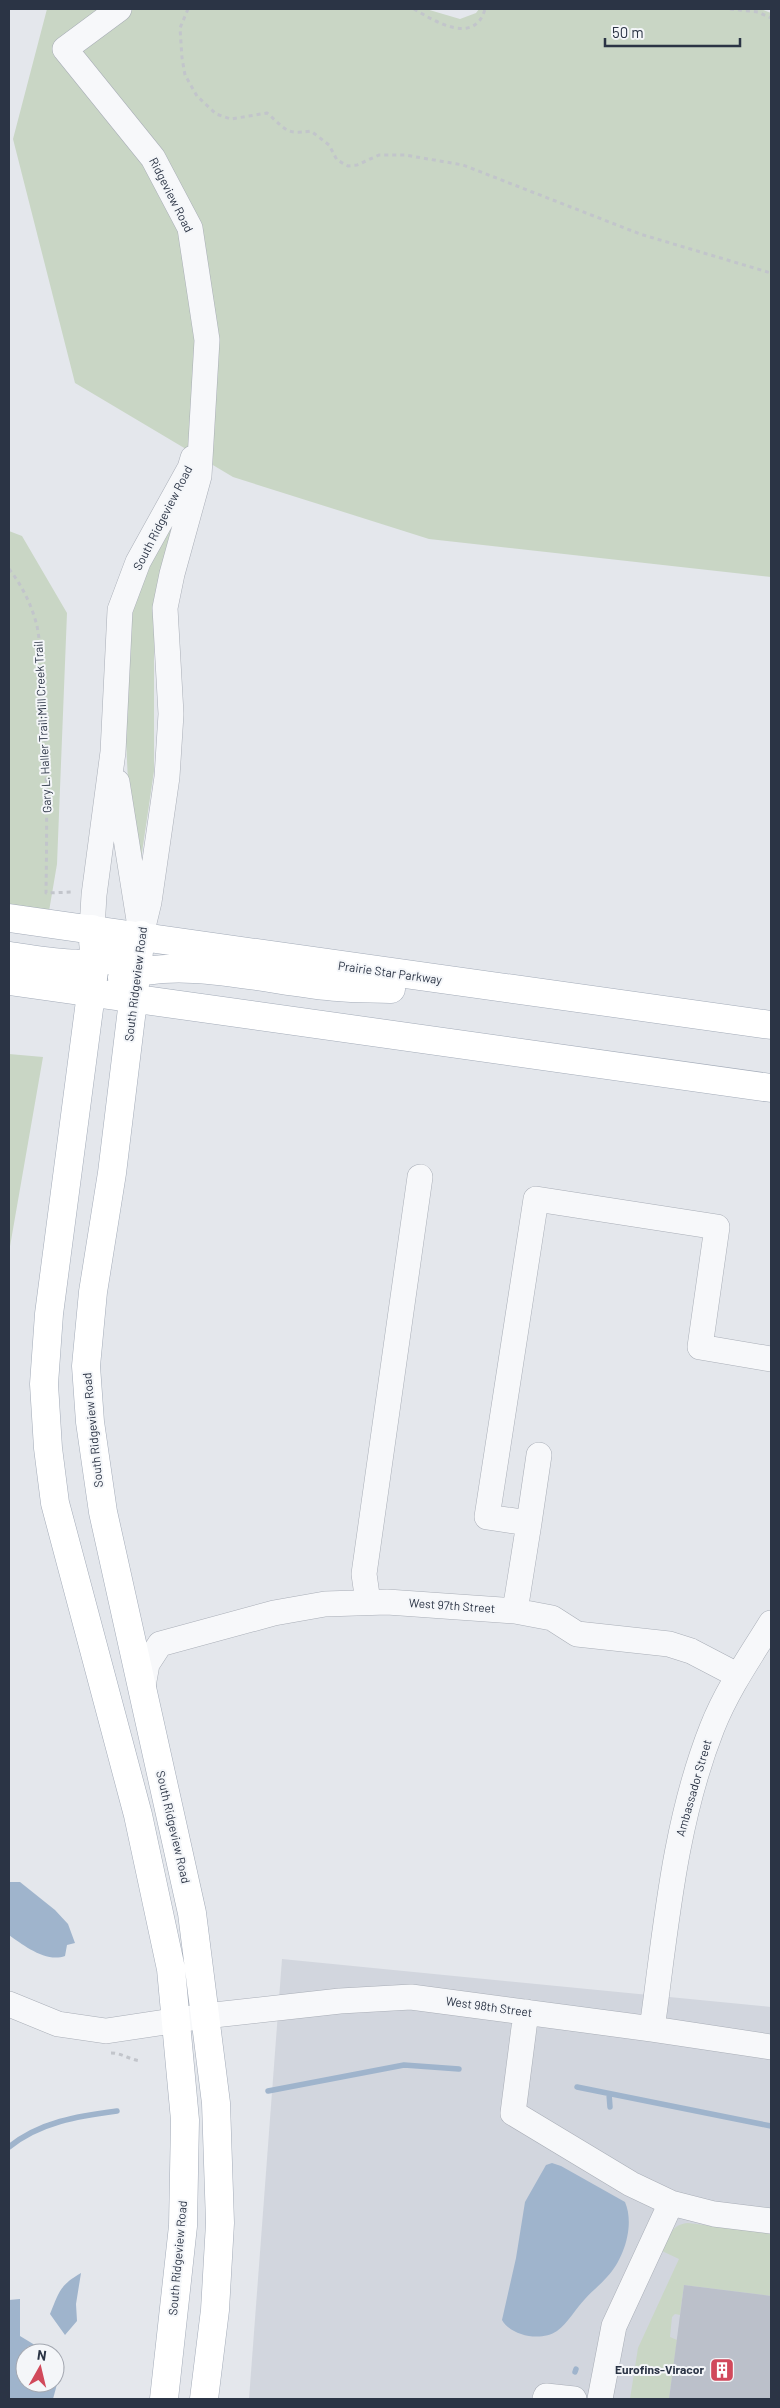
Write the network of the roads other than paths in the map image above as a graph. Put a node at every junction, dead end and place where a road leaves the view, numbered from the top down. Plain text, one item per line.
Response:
1 (119, 9) edge
2 (202, 429) junction
3 (113, 752) junction
4 (9, 918) edge
5 (92, 929) junction
6 (141, 935) junction
7 (9, 956) edge
8 (94, 963) junction
9 (147, 970) junction
10 (437, 980) junction
11 (9, 981) edge
12 (90, 992) junction
13 (134, 998) junction
14 (192, 1006) junction
15 (771, 1025) edge
16 (771, 1088) edge
17 (420, 1177) dead end
18 (771, 1359) edge
19 (539, 1454) dead end
20 (529, 1523) junction
21 (368, 1602) junction
22 (515, 1611) junction
23 (126, 1623) junction
24 (771, 1623) edge
25 (160, 1644) junction
26 (737, 1675) junction
27 (142, 1692) junction
28 (9, 2004) edge
29 (526, 2012) junction
30 (205, 2016) junction
31 (176, 2020) junction
32 (652, 2029) junction
33 (771, 2047) edge
34 (671, 2203) junction
35 (771, 2221) edge
36 (164, 2399) edge
37 (204, 2399) edge
38 (545, 2399) edge
39 (574, 2399) edge
40 (600, 2399) edge

1 - 2 street, Ridgeview Road
2 - 3 street, South Ridgeview Road
2 - 6 street, South Ridgeview Road
3 - 5 street, South Ridgeview Road
3 - 6 street
4 - 5 main road, Prairie Star Parkway
5 - 6 main road, Prairie Star Parkway
5 - 8 main road, South Ridgeview Road
6 - 8 main road
6 - 9 main road, South Ridgeview Road
6 - 10 main road, Prairie Star Parkway
7 - 8 main road
8 - 12 main road, South Ridgeview Road
9 - 10 main road
9 - 12 main road
9 - 13 main road, South Ridgeview Road
9 - 14 main road
10 - 15 main road, Prairie Star Parkway
11 - 12 main road
12 - 13 main road
12 - 31 main road, South Ridgeview Road
13 - 14 main road
13 - 23 main road, South Ridgeview Road
14 - 16 main road
17 - 21 street
18 - 20 street
19 - 20 street
20 - 22 street
21 - 22 street, West 97th Street
21 - 25 street, West 97th Street
22 - 26 street, West 97th Street
23 - 25 street
23 - 27 main road, South Ridgeview Road
24 - 26 street, Ambassador Street
25 - 27 street
26 - 32 street, Ambassador Street
27 - 30 main road, South Ridgeview Road
28 - 31 street, West 98th Street
29 - 30 street, West 98th Street
29 - 32 street, West 98th Street
29 - 34 street
30 - 31 street, West 98th Street
30 - 37 main road, South Ridgeview Road
31 - 36 main road, South Ridgeview Road
32 - 33 street, West 98th Street
34 - 35 street
34 - 40 street
38 - 39 street

